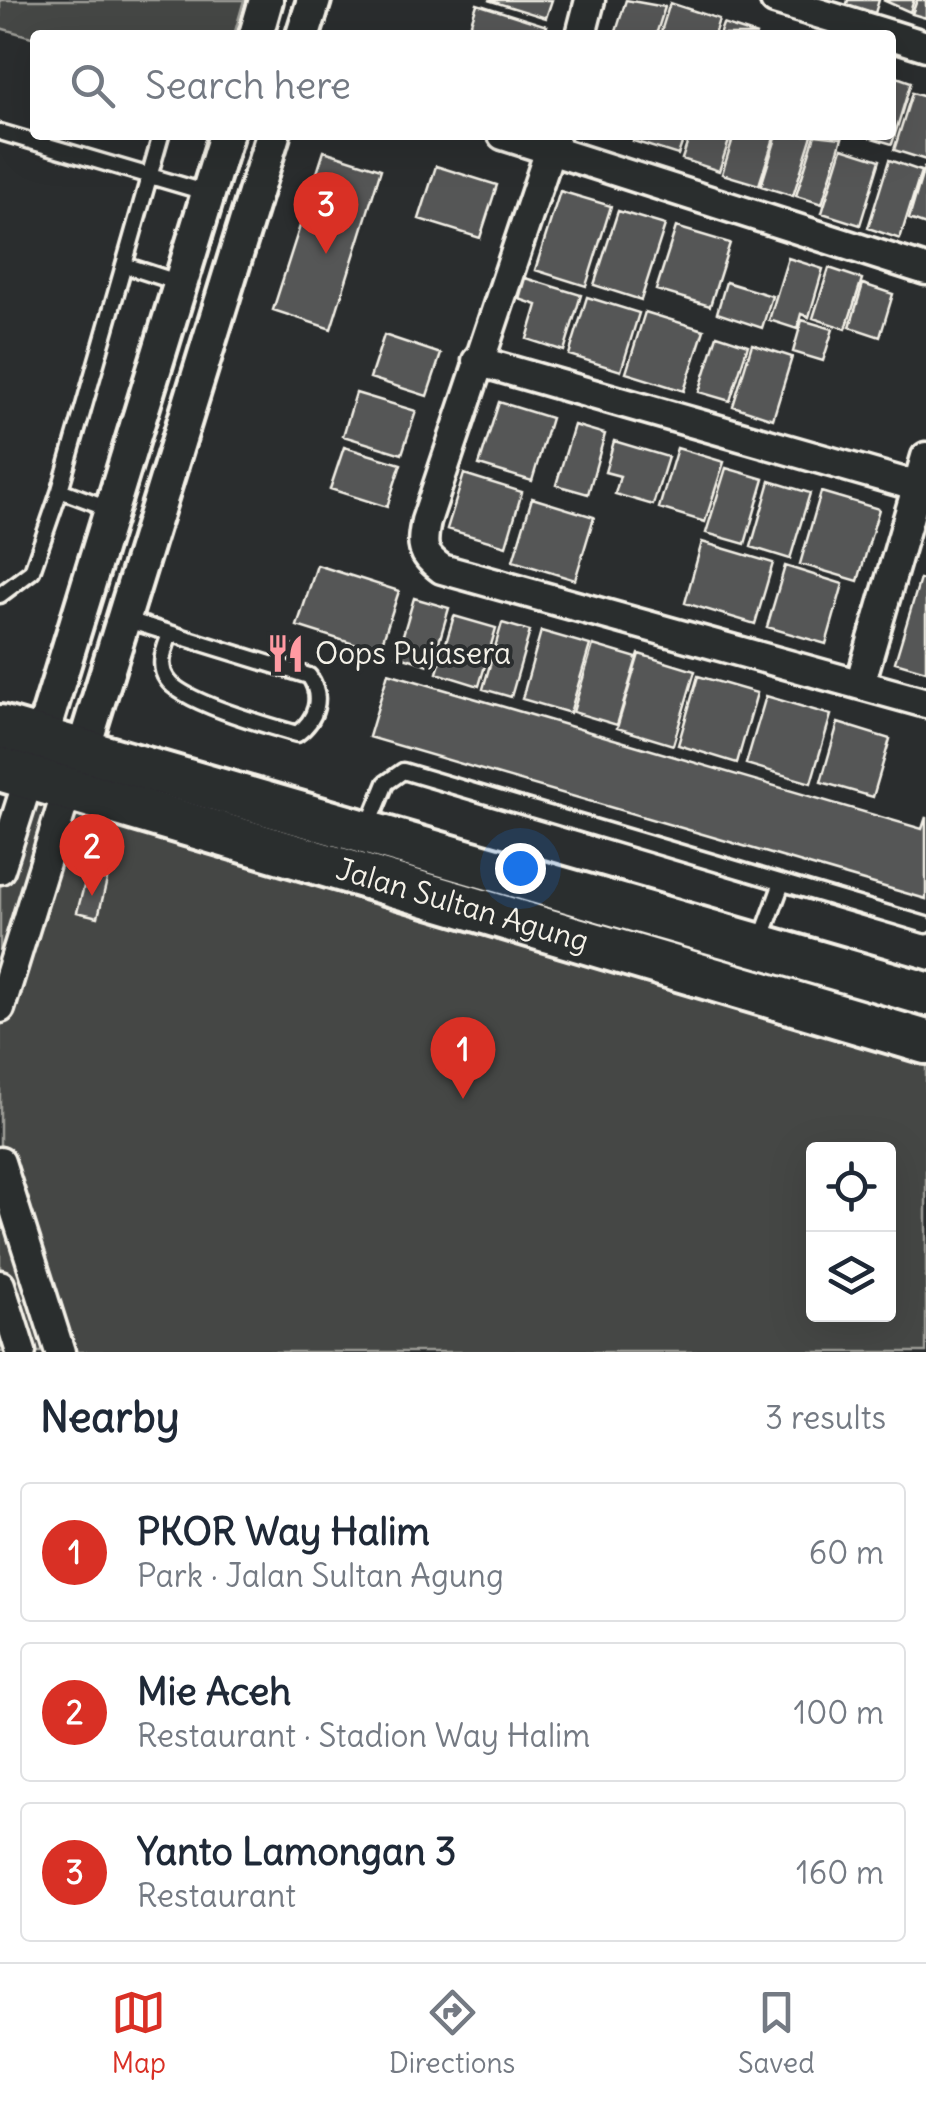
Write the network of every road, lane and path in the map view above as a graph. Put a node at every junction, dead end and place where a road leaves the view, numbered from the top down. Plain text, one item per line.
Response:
1 (266, 0) edge
2 (314, 0) edge
3 (590, 0) edge
4 (775, 0) edge
5 (257, 30) edge
6 (305, 30) edge
7 (582, 30) edge
8 (874, 30) edge
9 (896, 37) edge
10 (926, 46) edge
11 (0, 132) edge
12 (159, 140) edge
13 (224, 140) edge
14 (271, 140) edge
15 (553, 142) edge
16 (149, 174) junction
17 (208, 192) junction
18 (124, 265) junction
19 (926, 270) edge
20 (181, 283) junction
21 (477, 361) junction
22 (926, 457) edge
23 (920, 488) junction
24 (60, 490) junction
25 (112, 509) junction
26 (0, 595) edge
27 (123, 619) junction
28 (170, 634) junction
29 (860, 684) junction
30 (926, 703) edge
31 (0, 727) edge
32 (83, 750) junction
33 (34, 769) edge
34 (366, 832) junction
35 (0, 869) edge
36 (782, 883) junction
37 (926, 925) edge
38 (759, 946) junction
39 (926, 994) edge
40 (0, 1008) edge
41 (926, 1042) edge
42 (0, 1162) edge
43 (0, 1284) edge
44 (21, 1352) edge
45 (60, 1352) edge

1 - 5 street
2 - 6 street
3 - 7 street
4 - 8 street
9 - 10 street
11 - 16 lane
12 - 16 lane
13 - 17 street
14 - 27 street
15 - 19 street
15 - 21 street
16 - 17 lane
16 - 18 lane
17 - 20 street
18 - 20 lane
18 - 24 lane
20 - 25 street
21 - 23 street
21 - 29 street
22 - 23 street
23 - 29 street
24 - 25 lane
24 - 26 lane
25 - 33 street
27 - 28 lane
27 - 32 street
28 - 28 lane
29 - 30 street
31 - 33 main road, Jalan Sultan Agung
32 - 33 main road, Jalan Sultan Agung
32 - 34 main road, Jalan Sultan Agung
33 - 35 street
33 - 40 street
33 - 41 main road, Jalan Sultan Agung
34 - 36 lane
34 - 38 main road, Jalan Sultan Agung
36 - 37 lane
36 - 38 lane
38 - 39 main road, Jalan Sultan Agung
42 - 45 street
43 - 44 street

